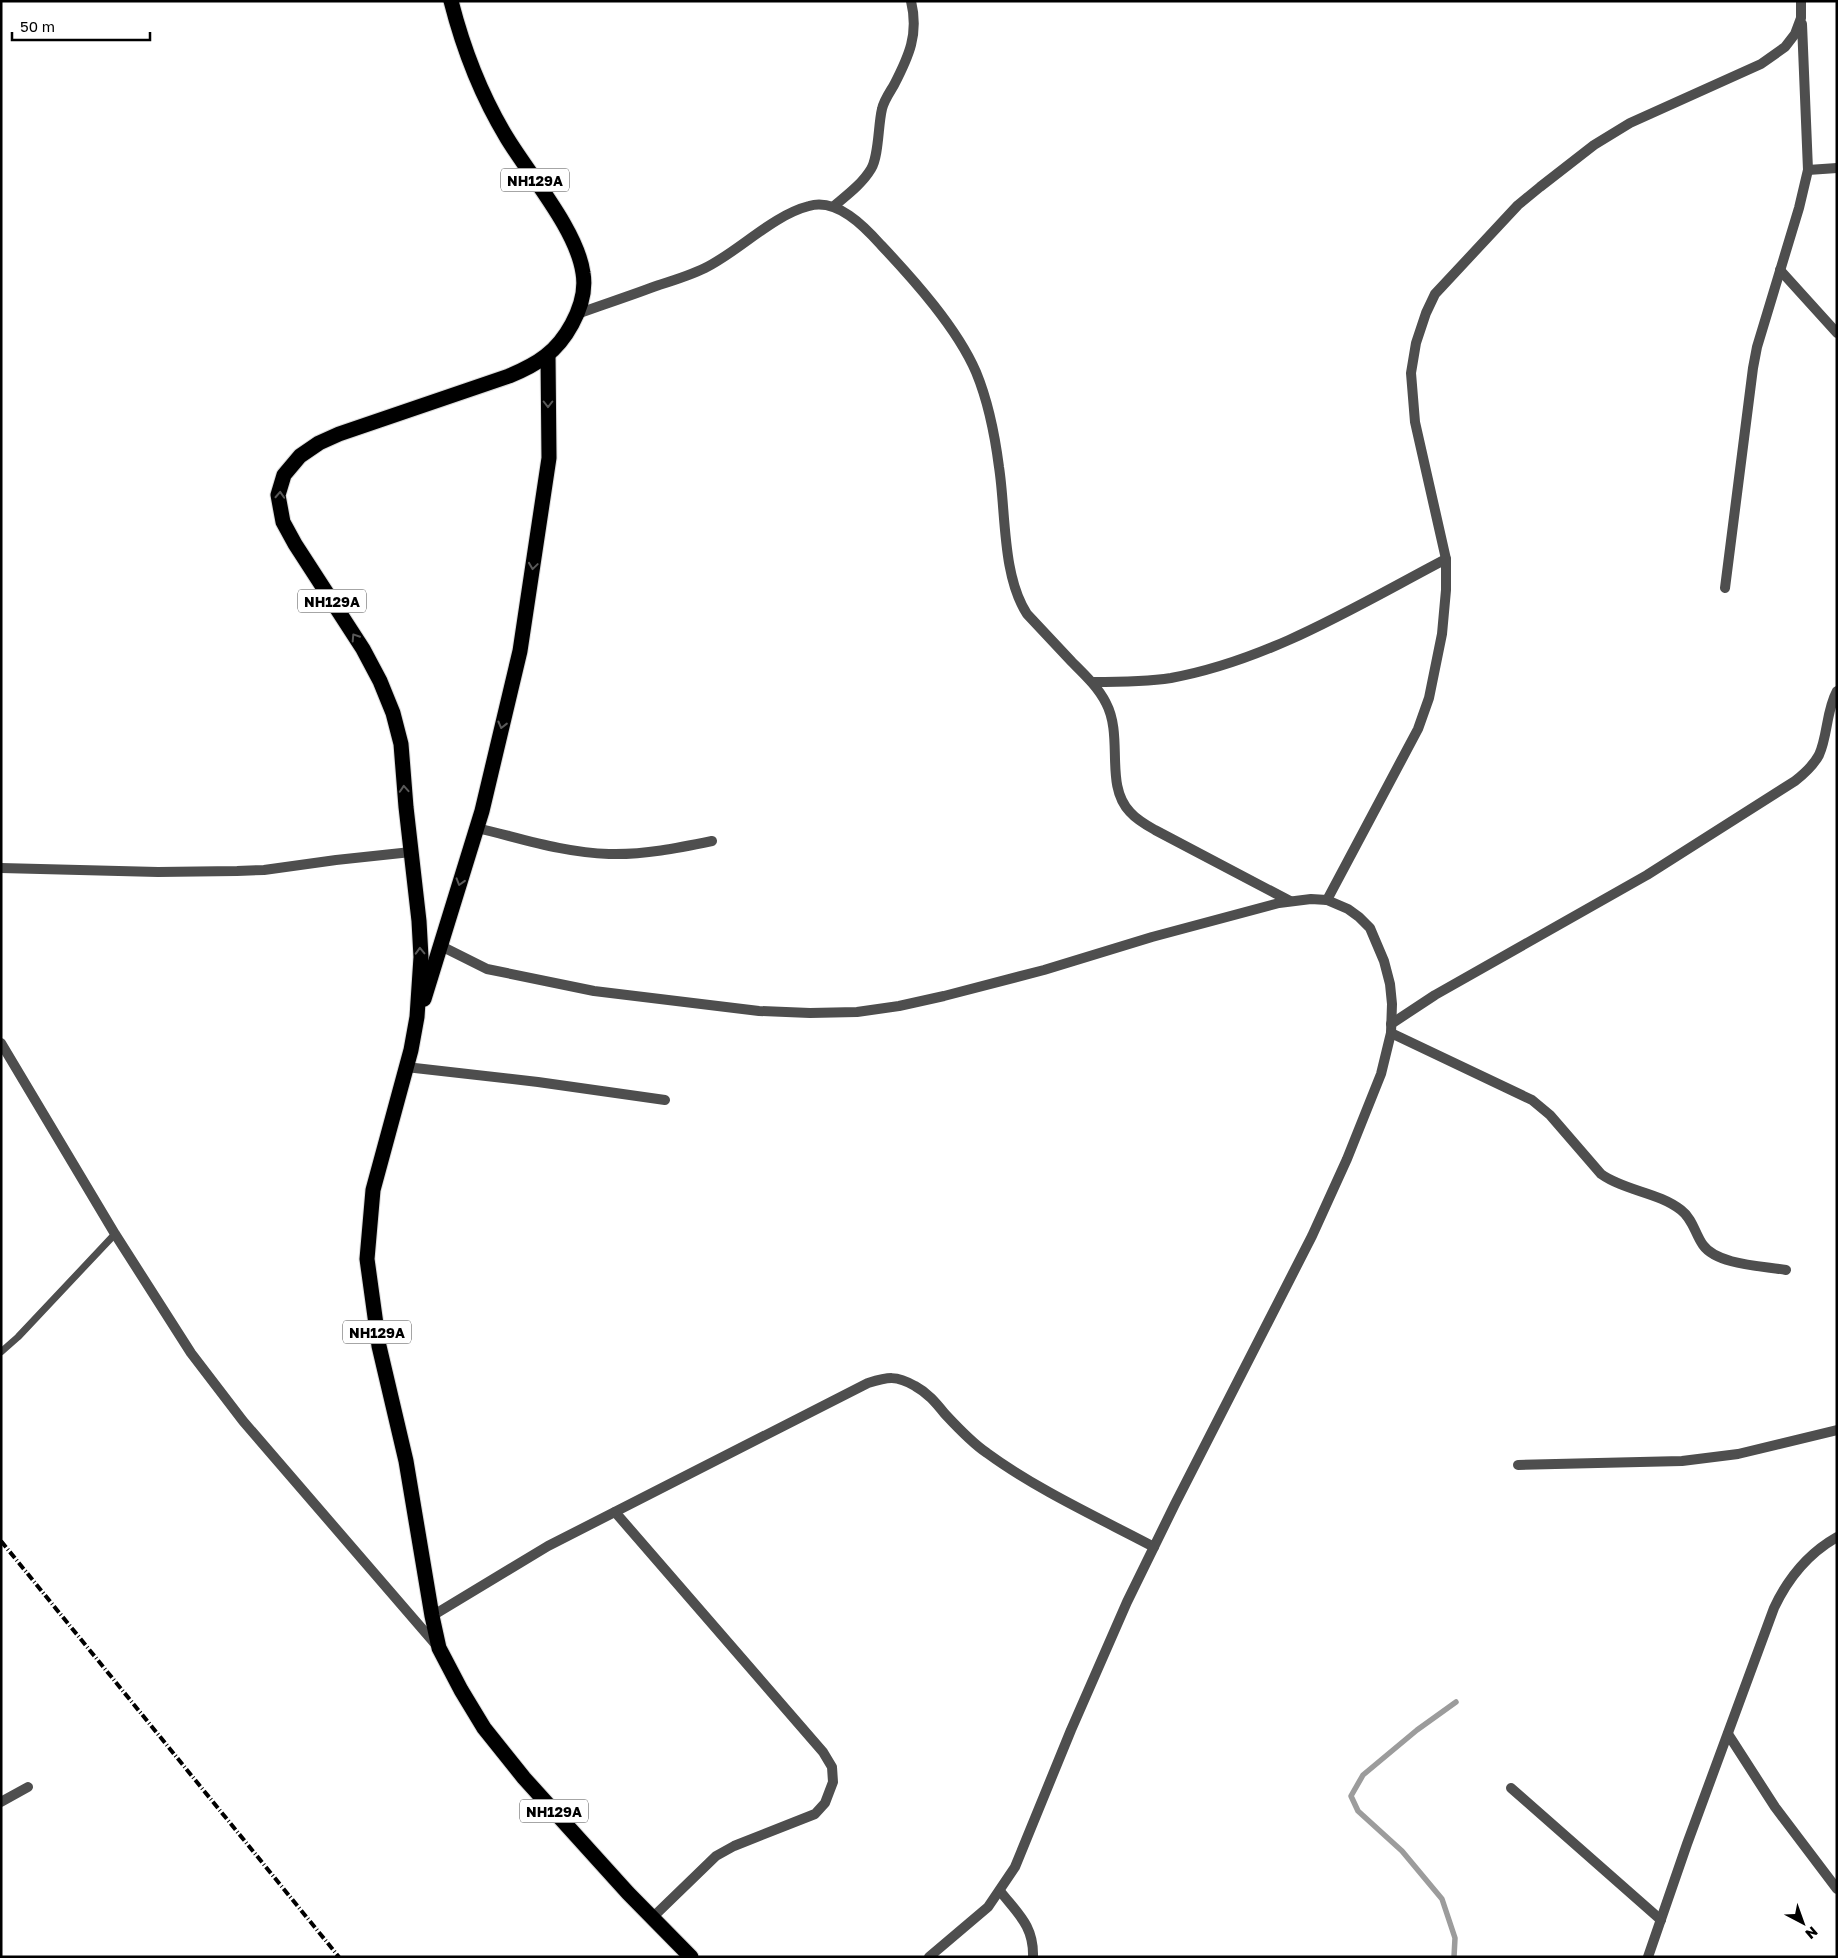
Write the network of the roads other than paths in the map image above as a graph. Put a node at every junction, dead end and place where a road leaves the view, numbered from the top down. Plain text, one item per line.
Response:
1 (451, 1) edge
2 (911, 1) edge
3 (1801, 1) edge
4 (1801, 18) junction
5 (1837, 168) edge
6 (1808, 170) junction
7 (834, 206) junction
8 (1780, 270) junction
9 (577, 314) junction
10 (1837, 333) edge
11 (548, 356) junction
12 (1446, 559) junction
13 (1725, 588) dead end
14 (1092, 682) junction
15 (1837, 691) edge
16 (477, 828) junction
17 (712, 841) dead end
18 (411, 852) junction
19 (1, 868) edge
20 (1327, 900) junction
21 (1290, 901) junction
22 (441, 946) junction
23 (417, 1017) junction
24 (1391, 1029) junction
25 (1, 1042) edge
26 (406, 1067) junction
27 (665, 1100) dead end
28 (115, 1234) junction
29 (1786, 1270) dead end
30 (1, 1352) edge
31 (1837, 1430) edge
32 (1518, 1465) dead end
33 (615, 1512) junction
34 (1837, 1537) edge
35 (1154, 1547) junction
36 (432, 1616) junction
37 (439, 1648) junction
38 (1728, 1734) junction
39 (28, 1787) dead end
40 (1512, 1788) dead end
41 (1, 1802) edge
42 (1837, 1889) edge
43 (1000, 1891) junction
44 (652, 1917) junction
45 (1661, 1920) junction
46 (691, 1957) edge
47 (929, 1957) edge
48 (1033, 1957) edge
49 (1648, 1957) edge

1 - 9 highway, NH129A
2 - 7 street
3 - 4 street
4 - 6 street
4 - 12 street
5 - 6 street
6 - 8 street
7 - 9 street
7 - 14 street
8 - 10 street
8 - 13 street
9 - 11 highway, NH129A
11 -> 16 highway, NH129A
18 -> 11 highway, NH129A
12 - 14 street
12 - 20 street
14 - 21 street
15 - 24 street
16 - 17 street
16 -> 22 highway, NH129A
18 - 19 street
23 -> 18 highway, NH129A
20 - 21 street
20 - 24 street
21 - 22 street
22 - 23 highway, NH129A
23 - 26 highway, NH129A
24 - 29 street
24 - 35 street
25 - 28 street
26 - 27 street
26 - 36 highway, NH129A
28 - 30 lane
28 - 37 street
31 - 32 street
33 - 35 street
33 - 36 street
33 - 44 street
34 - 38 street
35 - 43 street
36 - 37 highway, NH129A
37 - 44 highway, NH129A
38 - 42 street
38 - 45 street
39 - 41 street
40 - 45 street
43 - 47 street
43 - 48 street
44 - 46 highway, NH129A
45 - 49 street

